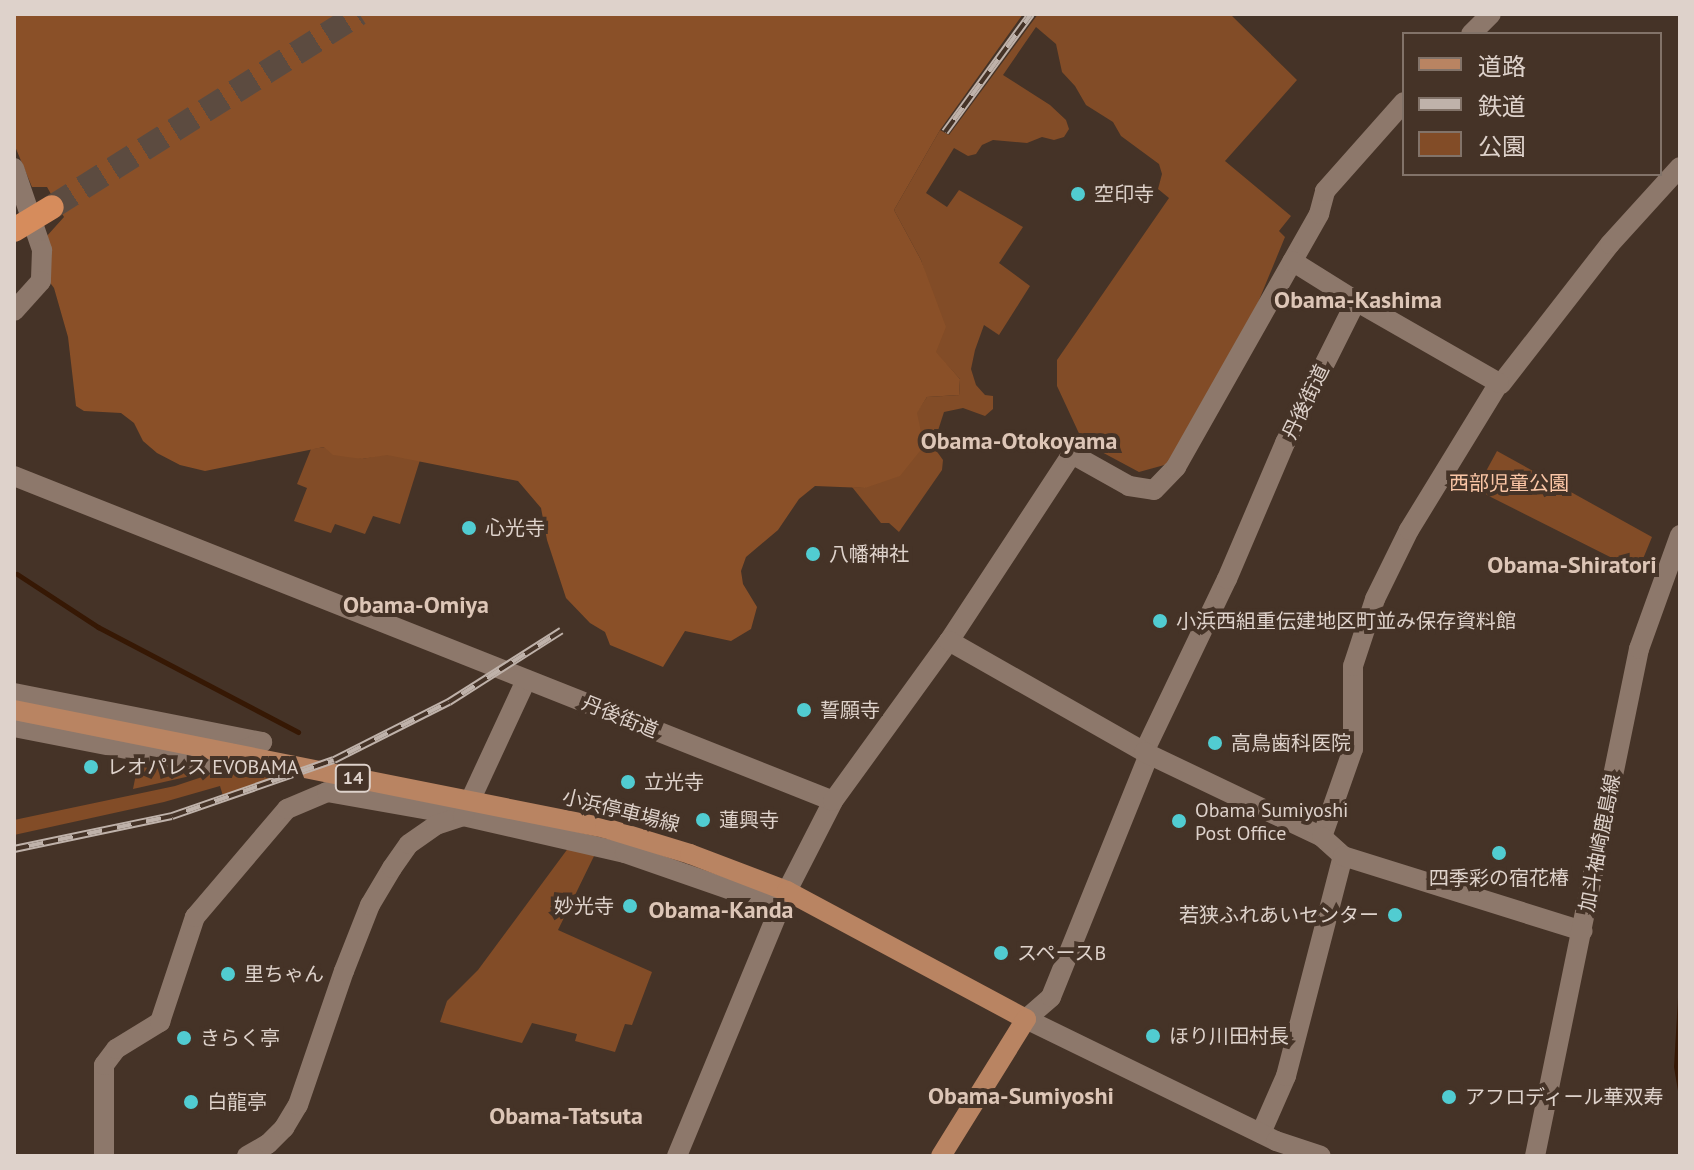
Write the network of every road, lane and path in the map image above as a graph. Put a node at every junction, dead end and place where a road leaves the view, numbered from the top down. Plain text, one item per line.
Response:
1 (1491, 14) edge
2 (1473, 32) edge
3 (1402, 104) edge
4 (1680, 167) edge
5 (14, 168) edge
6 (1292, 261) junction
7 (1356, 301) junction
8 (14, 311) edge
9 (1501, 384) dead end
10 (14, 476) edge
11 (1680, 535) edge
12 (949, 641) junction
13 (526, 680) junction
14 (14, 693) edge
15 (14, 710) edge
16 (14, 727) edge
17 (1147, 753) junction
18 (833, 801) junction
19 (463, 816) junction
20 (1322, 837) junction
21 (1343, 856) junction
22 (783, 899) junction
23 (1583, 931) junction
24 (1026, 1019) junction
25 (1270, 1143) edge
26 (104, 1156) edge
27 (247, 1156) edge
28 (677, 1156) edge
29 (941, 1156) edge
30 (1321, 1156) edge
31 (1535, 1156) edge

1 - 2 street
3 - 6 street
4 - 9 street
5 - 8 street
6 - 7 street
6 - 12 street
7 - 17 street, 丹後街道
7 - 20 street
10 - 13 street, 丹後街道
11 - 23 street, 加斗袖崎鹿島線
12 - 17 street
12 - 18 street
13 - 18 street, 丹後街道
13 - 19 street
14 - 16 street
15 - 22 main road, 小浜停車場線 / 14
17 - 20 street
17 - 24 street, 丹後街道
18 - 22 street
19 - 22 street
19 - 26 street
19 - 27 street
20 - 21 street
21 - 23 street
21 - 25 street
22 - 24 main road, 小浜停車場線 / 14
22 - 28 street
23 - 31 street, 加斗袖崎鹿島線
24 - 25 street
24 - 29 main road
25 - 30 street

